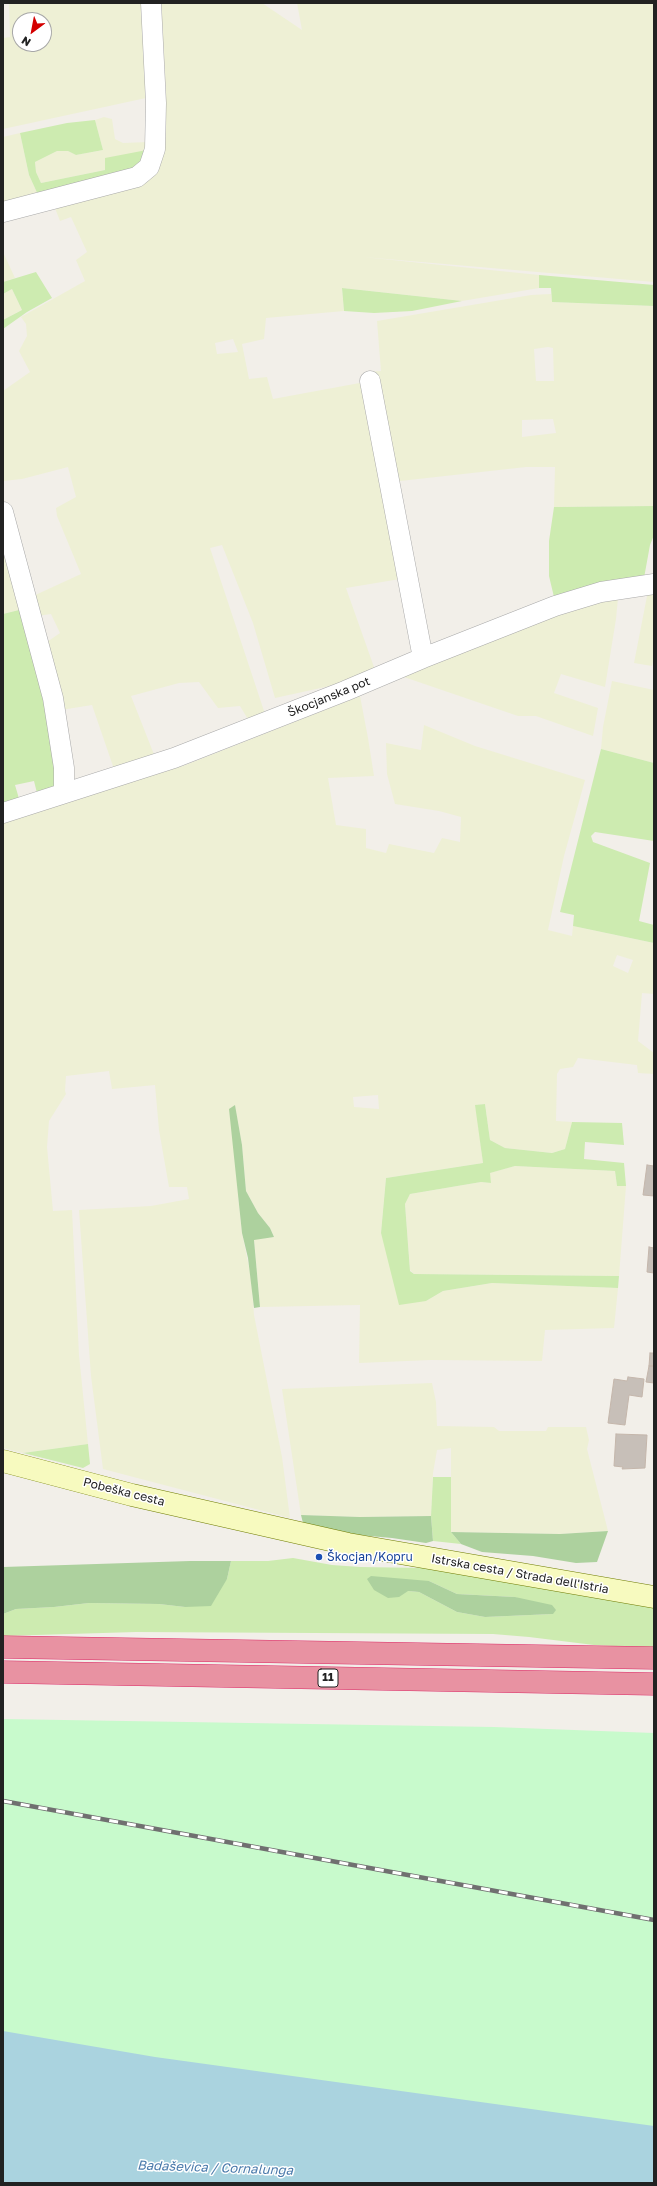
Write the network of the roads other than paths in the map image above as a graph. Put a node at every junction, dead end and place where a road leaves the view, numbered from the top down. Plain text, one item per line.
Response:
1 (151, 3) edge
2 (3, 212) edge
3 (370, 382) dead end
4 (3, 512) edge
5 (654, 584) edge
6 (423, 658) junction
7 (64, 792) junction
8 (3, 813) edge
9 (3, 1461) edge
10 (246, 1522) joint
11 (654, 1597) edge
12 (3, 1647) edge
13 (654, 1658) edge
14 (3, 1672) edge
15 (654, 1684) edge

1 - 2 street
3 - 6 street
4 - 7 street
5 - 6 street, Škocjanska pot
6 - 7 street, Škocjanska pot
7 - 8 street, Škocjanska pot
9 - 10 street, Pobeška cesta
10 - 11 street, Istrska cesta / Strada dell'Istria
12 - 13 highway, 11
14 - 15 highway, 11

